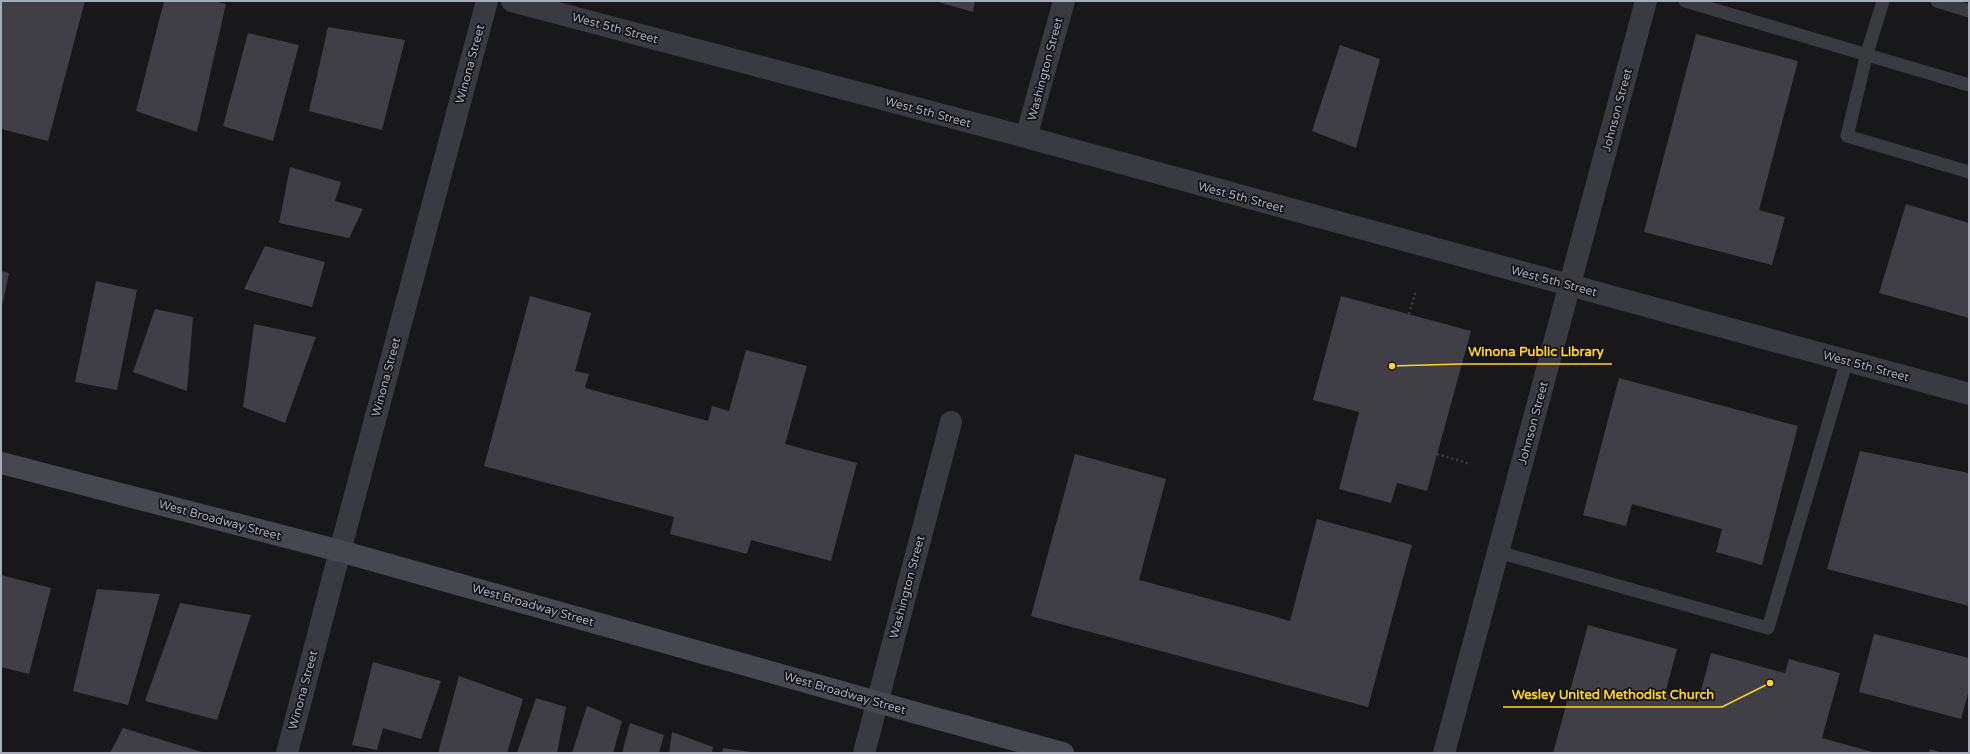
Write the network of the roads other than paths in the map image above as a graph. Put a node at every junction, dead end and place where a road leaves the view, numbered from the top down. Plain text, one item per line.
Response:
1 (487, 1) edge
2 (512, 1) edge
3 (1064, 1) edge
4 (1646, 1) edge
5 (1685, 1) edge
6 (1883, 1) edge
7 (1937, 1) edge
8 (1969, 11) edge
9 (1867, 53) junction
10 (1969, 85) edge
11 (1026, 137) junction
12 (1969, 172) edge
13 (1571, 285) junction
14 (1847, 360) junction
15 (1969, 394) edge
16 (951, 422) dead end
17 (1, 463) edge
18 (340, 551) junction
19 (1498, 552) junction
20 (877, 701) junction
21 (286, 753) edge
22 (864, 753) edge
23 (1064, 753) edge
24 (1444, 753) edge

1 - 18 street, Winona Street
2 - 11 street, West 5th Street
3 - 11 street, Washington Street
4 - 13 street, Johnson Street
5 - 9 lane
6 - 9 lane
7 - 8 lane
9 - 10 lane
9 - 12 lane
11 - 13 street, West 5th Street
13 - 14 street, West 5th Street
13 - 19 street, Johnson Street
14 - 15 street, West 5th Street
14 - 19 lane
16 - 20 street, Washington Street
17 - 18 main road, West Broadway Street
18 - 20 main road, West Broadway Street
18 - 21 street, Winona Street
19 - 24 street, Johnson Street
20 - 22 street, Washington Street
20 - 23 main road, West Broadway Street

